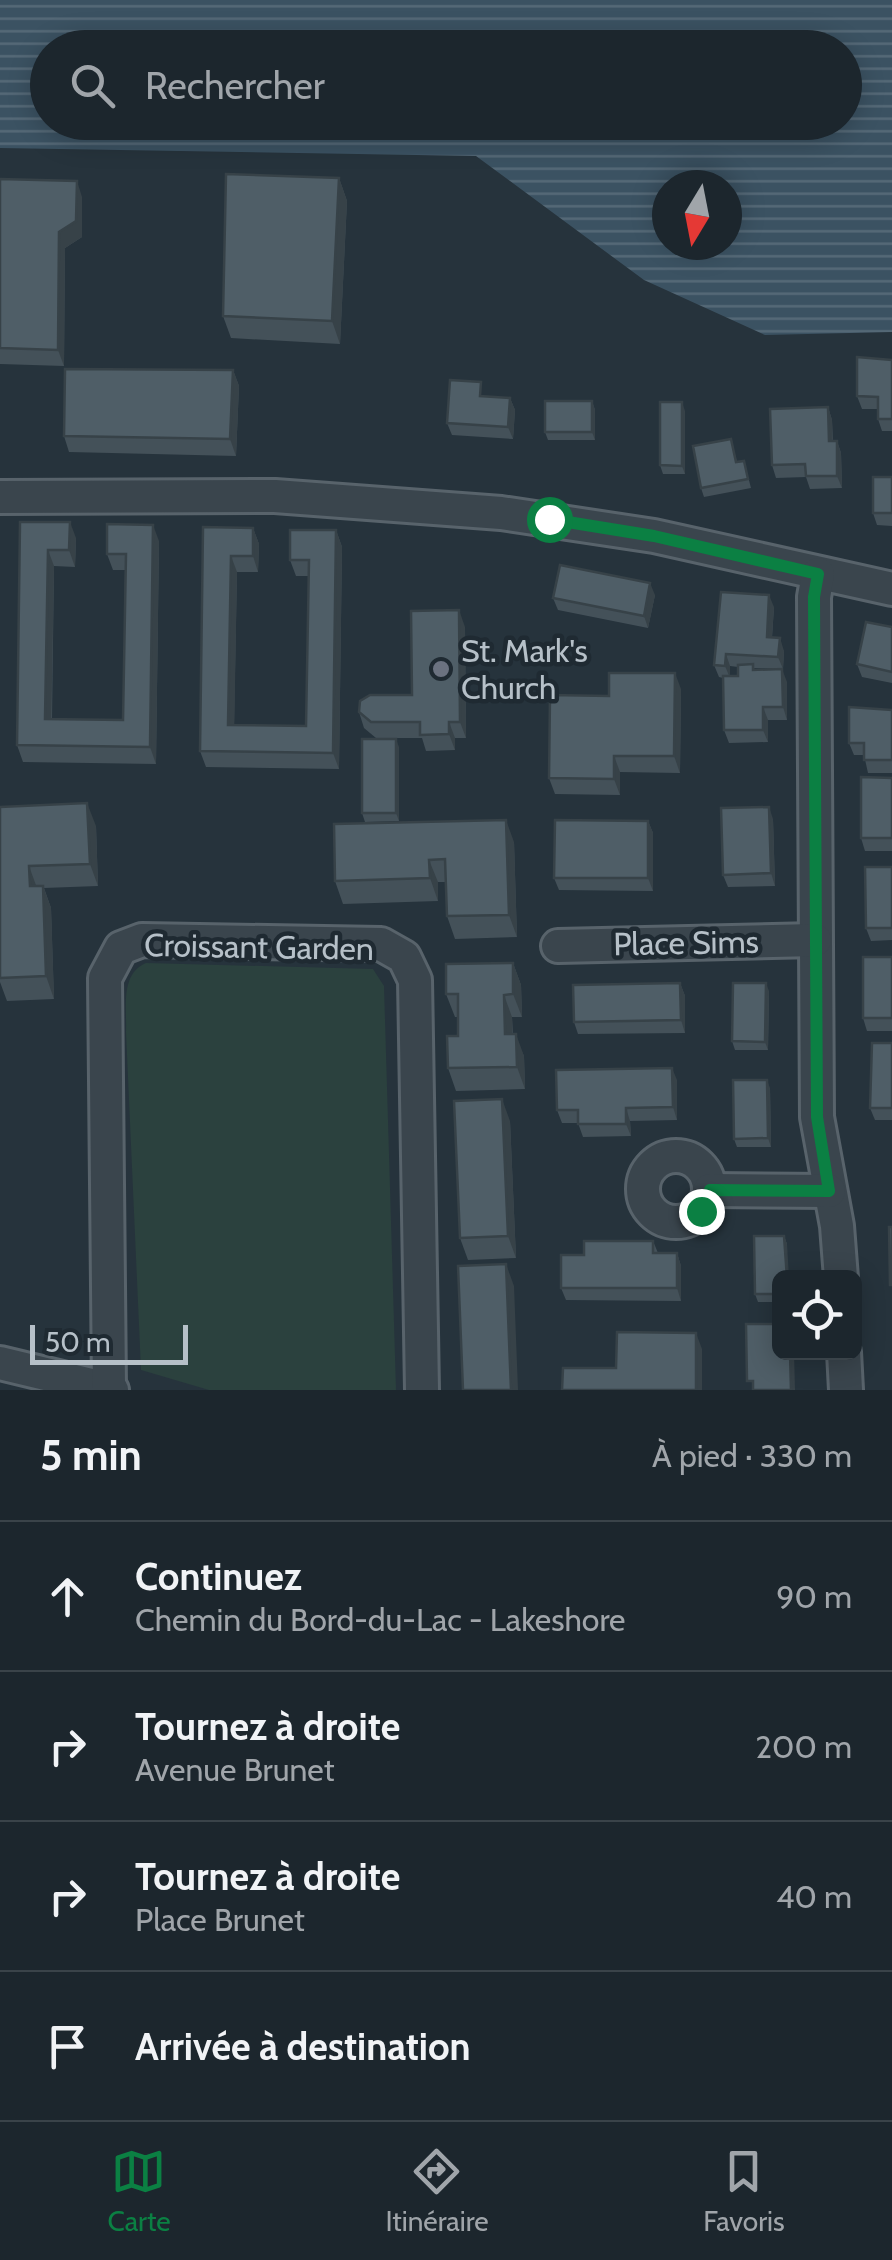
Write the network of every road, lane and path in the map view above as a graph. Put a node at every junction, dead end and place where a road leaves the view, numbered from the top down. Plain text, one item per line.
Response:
1 (0, 498) edge
2 (818, 574) junction
3 (892, 589) edge
4 (815, 940) junction
5 (558, 946) dead end
6 (710, 1190) dead end
7 (829, 1191) junction
8 (841, 1270) edge
9 (844, 1360) edge
10 (0, 1362) edge
11 (110, 1390) edge
12 (422, 1390) edge
13 (846, 1390) edge

1 - 2 street
2 - 3 street
2 - 4 street
4 - 5 street, Place Sims
4 - 7 street
6 - 7 street
7 - 8 street
9 - 13 street
10 - 11 street
11 - 12 street, Croissant Garden

